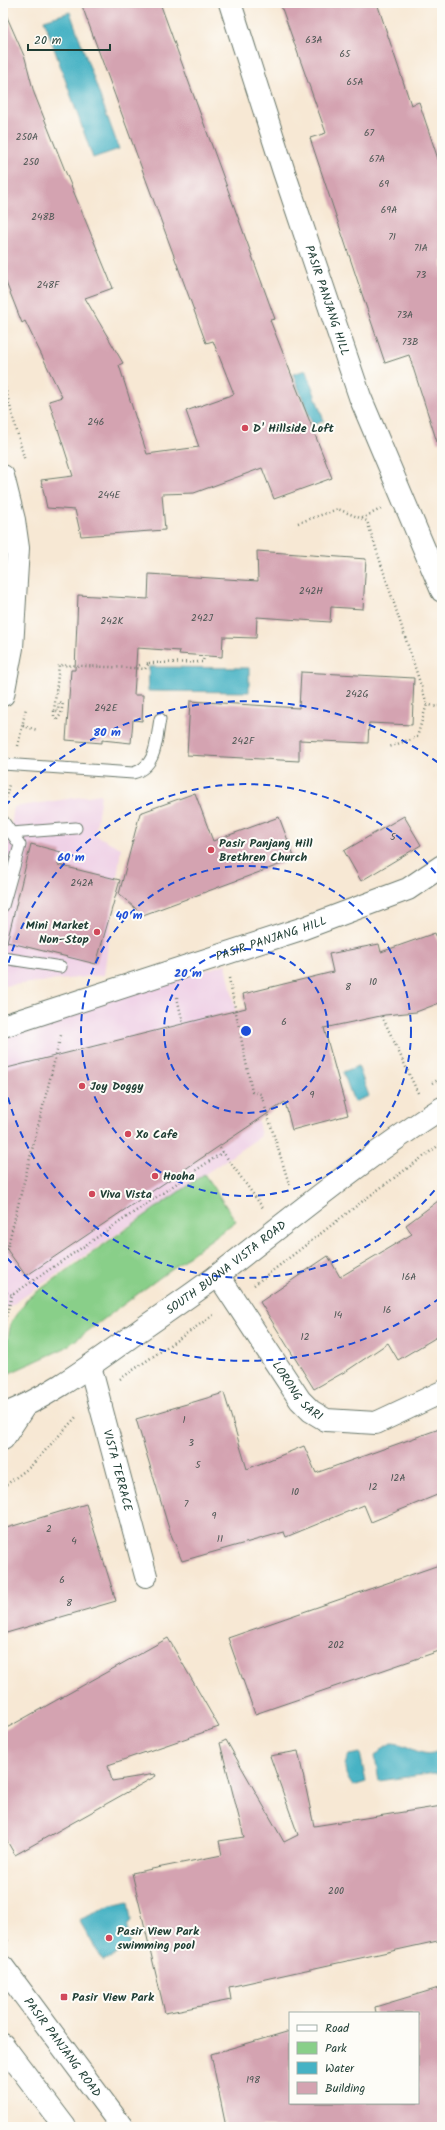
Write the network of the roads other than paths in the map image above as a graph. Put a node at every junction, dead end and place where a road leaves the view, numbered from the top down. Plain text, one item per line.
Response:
1 (230, 3) edge
2 (3, 476) edge
3 (442, 591) edge
4 (3, 695) edge
5 (160, 719) dead end
6 (3, 764) edge
7 (3, 821) edge
8 (76, 828) dead end
9 (11, 833) junction
10 (442, 866) edge
11 (3, 906) edge
12 (3, 958) edge
13 (61, 967) dead end
14 (3, 1026) edge
15 (442, 1108) edge
16 (218, 1275) junction
17 (90, 1366) junction
18 (442, 1392) edge
19 (24, 1407) junction
20 (3, 1415) edge
21 (3, 1439) edge
22 (146, 1576) dead end
23 (3, 1967) edge
24 (3, 2045) edge
25 (65, 2127) edge
26 (122, 2127) edge

1 - 3 main road, PASIR PANJANG HILL
2 - 4 main road
5 - 6 lane
7 - 9 lane
8 - 9 lane
9 - 11 lane
10 - 14 main road, PASIR PANJANG HILL
12 - 13 lane
15 - 16 main road, SOUTH BUONA VISTA ROAD
16 - 17 main road, SOUTH BUONA VISTA ROAD
16 - 18 main road, LORONG SARI
17 - 19 main road, SOUTH BUONA VISTA ROAD
17 - 22 main road, VISTA TERRACE
19 - 20 main road, SOUTH BUONA VISTA ROAD
19 - 21 main road
23 - 26 main road, PASIR PANJANG ROAD
24 - 25 main road

